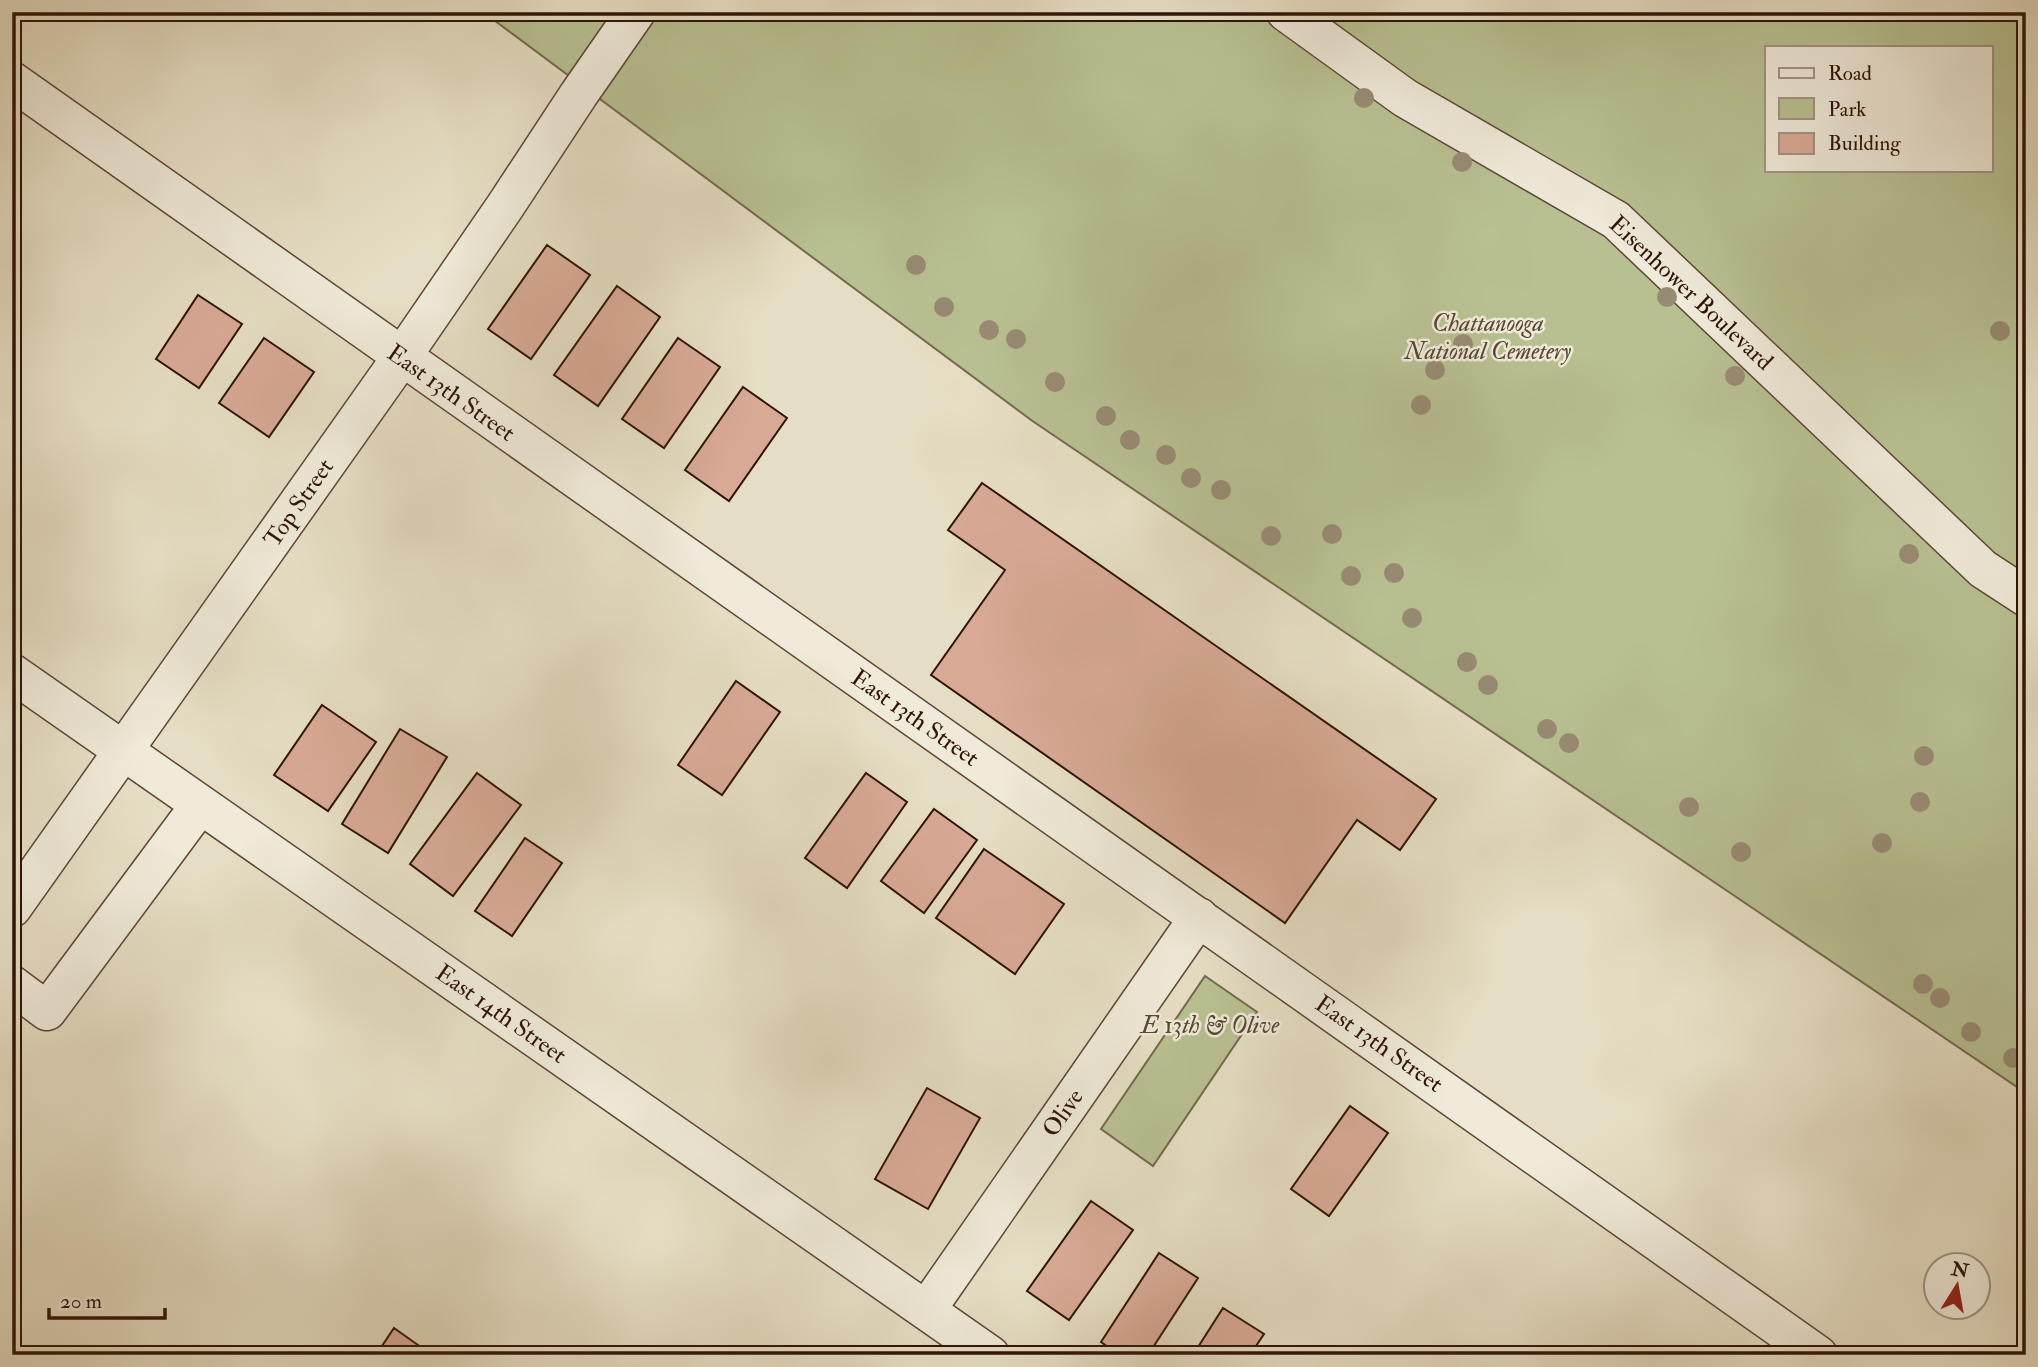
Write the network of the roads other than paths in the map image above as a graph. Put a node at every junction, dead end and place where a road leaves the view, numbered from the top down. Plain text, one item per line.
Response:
1 (636, 12) edge
2 (1286, 12) edge
3 (12, 81) edge
4 (401, 358) junction
5 (2026, 597) edge
6 (12, 673) edge
7 (124, 752) junction
8 (200, 805) junction
9 (12, 908) edge
10 (1199, 917) junction
11 (12, 985) edge
12 (927, 1309) junction
13 (990, 1355) edge
14 (1818, 1355) edge

1 - 4 street, Top Street
2 - 5 street, Eisenhower Boulevard
3 - 4 street, East 13th Street
4 - 7 street, Top Street
4 - 10 street, East 13th Street
6 - 7 street, East 14th Street
7 - 8 street, East 14th Street
7 - 9 street, Top Street
8 - 11 street
8 - 12 street, East 14th Street
10 - 12 street, Olive
10 - 14 street, East 13th Street
12 - 13 street, East 14th Street

